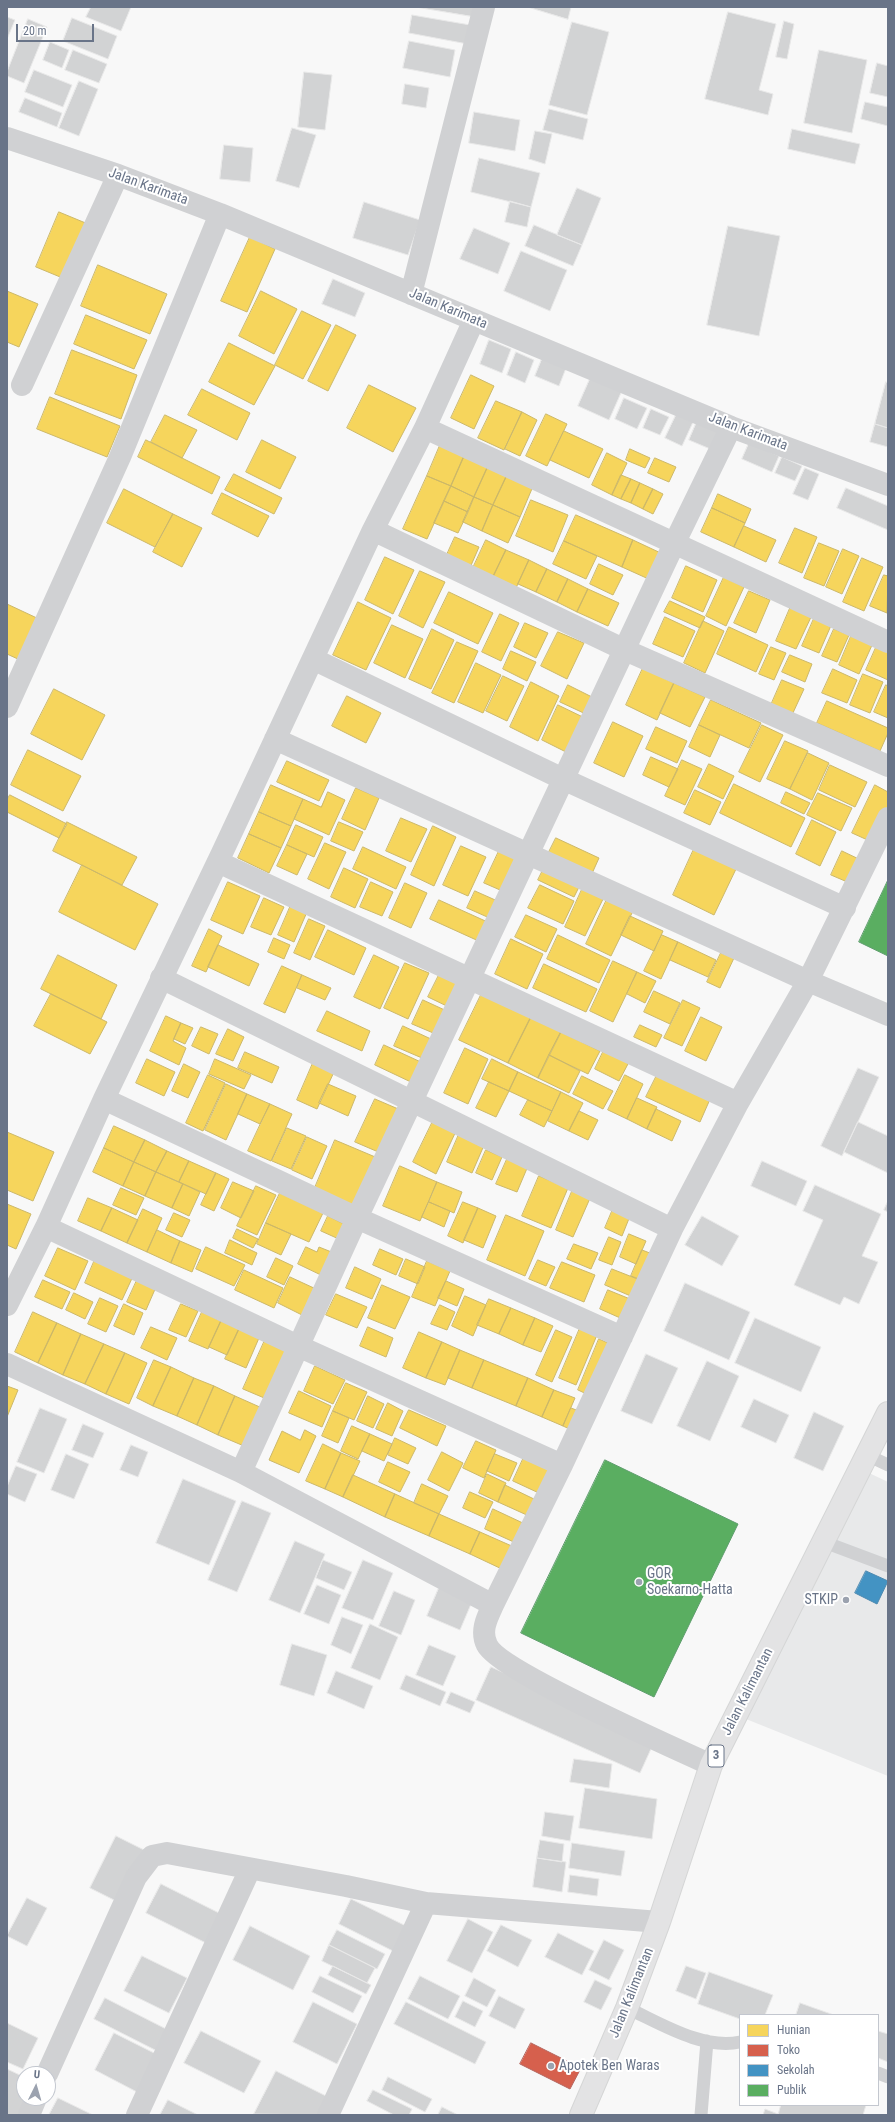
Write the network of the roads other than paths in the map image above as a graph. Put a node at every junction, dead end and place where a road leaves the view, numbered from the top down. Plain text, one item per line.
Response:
1 (484, 7) edge
2 (7, 138) edge
3 (118, 175) junction
4 (220, 214) junction
5 (411, 294) junction
6 (474, 320) junction
7 (22, 385) dead end
8 (731, 427) junction
9 (425, 428) junction
10 (888, 485) edge
11 (373, 530) junction
12 (674, 544) junction
13 (888, 642) edge
14 (625, 650) junction
15 (313, 659) junction
16 (7, 706) edge
17 (275, 739) junction
18 (888, 766) edge
19 (563, 779) junction
20 (888, 818) edge
21 (528, 854) junction
22 (218, 862) junction
23 (845, 908) junction
24 (161, 978) junction
25 (470, 978) junction
26 (808, 980) junction
27 (888, 1015) edge
28 (104, 1099) junction
29 (413, 1101) junction
30 (738, 1103) junction
31 (357, 1218) junction
32 (46, 1227) junction
33 (672, 1229) junction
34 (7, 1305) edge
35 (622, 1337) junction
36 (298, 1346) junction
37 (7, 1364) edge
38 (888, 1413) edge
39 (867, 1455) junction
40 (562, 1465) junction
41 (888, 1465) edge
42 (241, 1472) junction
43 (824, 1542) junction
44 (888, 1566) edge
45 (493, 1605) junction
46 (711, 1765) junction
47 (250, 1869) junction
48 (426, 1903) junction
49 (659, 1922) junction
50 (627, 2008) junction
51 (707, 2041) junction
52 (739, 2042) edge
53 (51, 2066) edge
54 (137, 2115) edge
55 (328, 2115) edge
56 (581, 2115) edge
57 (701, 2115) edge

1 - 5 street
2 - 3 street, Jalan Karimata
3 - 4 street, Jalan Karimata
3 - 7 street
4 - 5 street, Jalan Karimata
4 - 16 street
5 - 6 street, Jalan Karimata
6 - 8 street, Jalan Karimata
6 - 9 street
8 - 10 street, Jalan Karimata
8 - 12 street
9 - 11 street
9 - 12 street
11 - 14 street
11 - 15 street
12 - 13 street
12 - 14 street
14 - 18 street
14 - 19 street
15 - 17 street
15 - 19 street
17 - 21 street
17 - 22 street
19 - 21 street
19 - 23 street
20 - 23 street
21 - 25 street
21 - 26 street
22 - 24 street
22 - 25 street
23 - 26 street
24 - 28 street
24 - 29 street
25 - 29 street
25 - 30 street
26 - 27 street
26 - 30 street
28 - 31 street
28 - 32 street
29 - 31 street
29 - 33 street
30 - 33 street
31 - 35 street
31 - 36 street
32 - 34 street
32 - 36 street
33 - 35 street
35 - 40 street
36 - 40 street
36 - 42 street
37 - 42 street
38 - 39 highway, Jalan Kalimantan / 3
39 - 41 lane
39 - 43 highway, Jalan Kalimantan / 3
40 - 45 street
42 - 45 street
43 - 44 lane
43 - 46 highway, Jalan Kalimantan / 3
45 - 46 street
46 - 49 highway, Jalan Kalimantan / 3
47 - 48 street
47 - 53 street
47 - 54 street
48 - 49 street
48 - 55 street
49 - 50 highway, Jalan Kalimantan / 3
50 - 51 lane
50 - 56 highway, Jalan Kalimantan / 3
51 - 52 lane
51 - 57 lane

